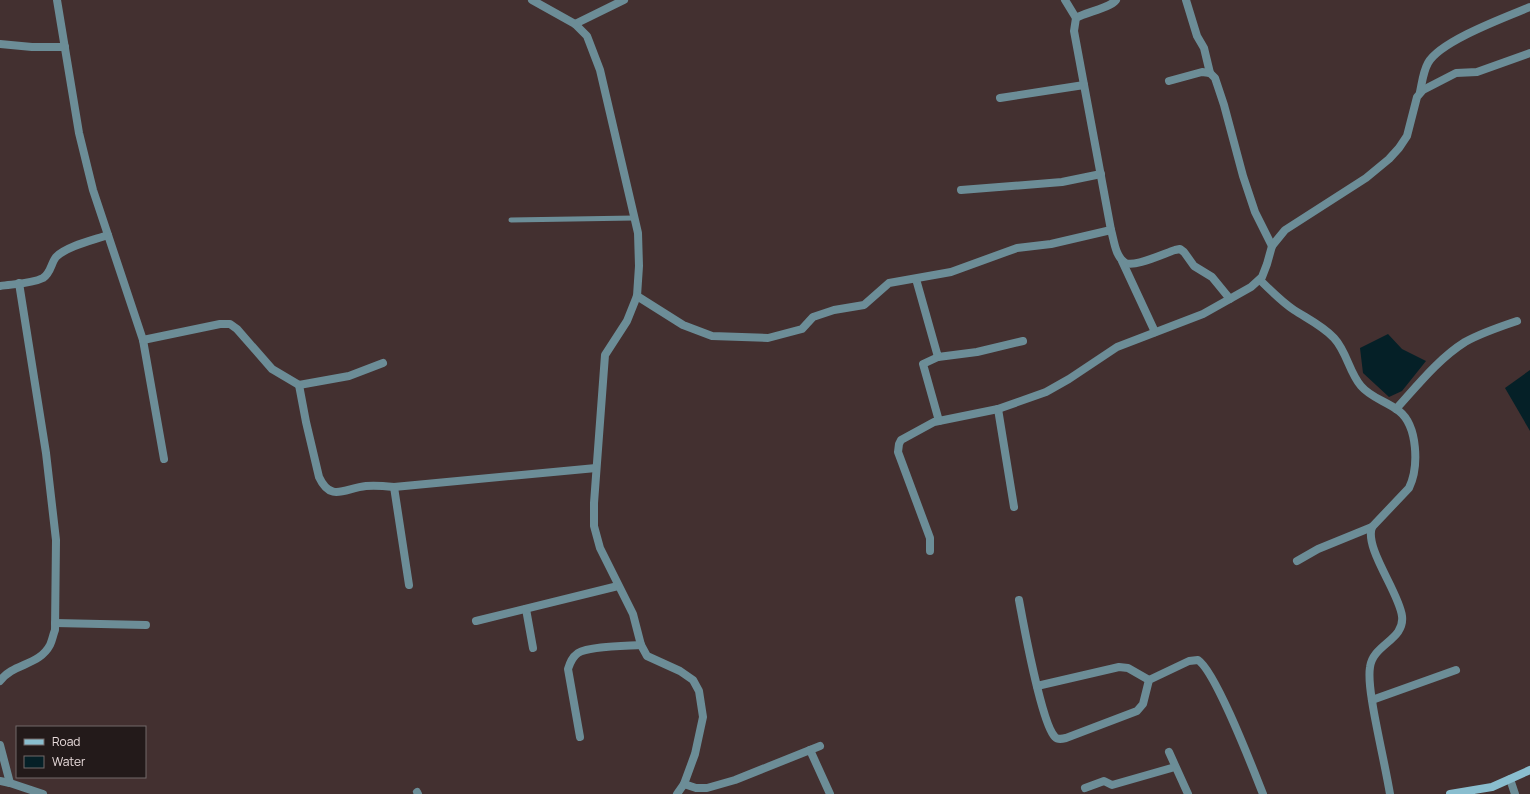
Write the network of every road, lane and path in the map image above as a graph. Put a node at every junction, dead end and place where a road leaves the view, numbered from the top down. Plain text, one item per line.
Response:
1 (57, 0) edge
2 (532, 0) edge
3 (624, 0) edge
4 (1065, 0) edge
5 (1116, 0) edge
6 (1186, 0) edge
7 (1530, 7) edge
8 (1076, 18) junction
9 (575, 24) junction
10 (0, 44) edge
11 (65, 46) junction
12 (1530, 54) edge
13 (1210, 73) junction
14 (1169, 81) dead end
15 (1084, 85) junction
16 (1420, 92) junction
17 (1000, 98) dead end
18 (1101, 174) junction
19 (961, 190) dead end
20 (634, 218) junction
21 (511, 220) dead end
22 (1111, 230) junction
23 (108, 235) junction
24 (1272, 246) junction
25 (1122, 261) junction
26 (916, 279) junction
27 (1260, 280) junction
28 (19, 283) junction
29 (0, 286) edge
30 (637, 296) junction
31 (1230, 299) junction
32 (1517, 321) dead end
33 (1156, 332) junction
34 (143, 340) junction
35 (1023, 341) dead end
36 (938, 357) junction
37 (383, 363) dead end
38 (299, 385) junction
39 (998, 409) junction
40 (1396, 409) junction
41 (939, 421) junction
42 (164, 459) dead end
43 (596, 468) junction
44 (394, 487) junction
45 (1014, 507) dead end
46 (1372, 527) junction
47 (930, 551) dead end
48 (1297, 562) dead end
49 (408, 585) dead end
50 (618, 586) junction
51 (1019, 600) dead end
52 (526, 609) junction
53 (476, 621) dead end
54 (55, 623) junction
55 (146, 625) dead end
56 (641, 645) junction
57 (533, 648) dead end
58 (1456, 670) dead end
59 (1, 677) edge
60 (1149, 680) junction
61 (1037, 686) junction
62 (1372, 700) junction
63 (580, 737) dead end
64 (0, 745) edge
65 (820, 746) dead end
66 (810, 750) junction
67 (1169, 752) dead end
68 (1175, 767) junction
69 (1530, 770) edge
70 (1510, 779) junction
71 (0, 781) edge
72 (10, 783) junction
73 (684, 784) junction
74 (1085, 788) dead end
75 (42, 794) edge
76 (677, 794) edge
77 (830, 794) edge
78 (1188, 794) edge
79 (1263, 794) edge
80 (1390, 794) edge
81 (1450, 794) edge
82 (1515, 794) edge

1 - 11 street
2 - 9 street
3 - 9 street
4 - 8 street
5 - 8 street
6 - 13 street
7 - 16 street
8 - 15 street
9 - 20 street
10 - 11 street
11 - 23 street
12 - 16 street
13 - 14 street
13 - 24 street
15 - 17 street
15 - 18 street
16 - 24 street
18 - 19 street
18 - 22 street
20 - 21 lane
20 - 30 street
22 - 25 street
22 - 26 street
23 - 28 street
23 - 34 street
24 - 27 street
25 - 31 street
25 - 33 street
26 - 30 street
26 - 36 street
27 - 31 street
27 - 40 street
28 - 29 street
28 - 54 street
30 - 43 street
31 - 33 street
32 - 40 street
33 - 39 street
34 - 38 street
34 - 42 street
35 - 36 street
36 - 41 street
37 - 38 street
38 - 44 street
39 - 41 street
39 - 45 street
40 - 46 street
41 - 47 street
43 - 44 street
43 - 50 street
44 - 49 street
46 - 48 street
46 - 62 street
50 - 52 street
50 - 56 street
51 - 61 street
52 - 53 street
52 - 57 street
54 - 55 street
54 - 59 street
56 - 63 street
56 - 73 street
58 - 62 street
60 - 61 street
60 - 61 street
60 - 79 street
62 - 80 street
64 - 72 street
65 - 66 street
66 - 73 street
66 - 77 street
67 - 68 street
68 - 74 street
68 - 78 street
69 - 70 main road
70 - 81 main road
70 - 82 street
71 - 72 street
72 - 75 street
73 - 76 street

